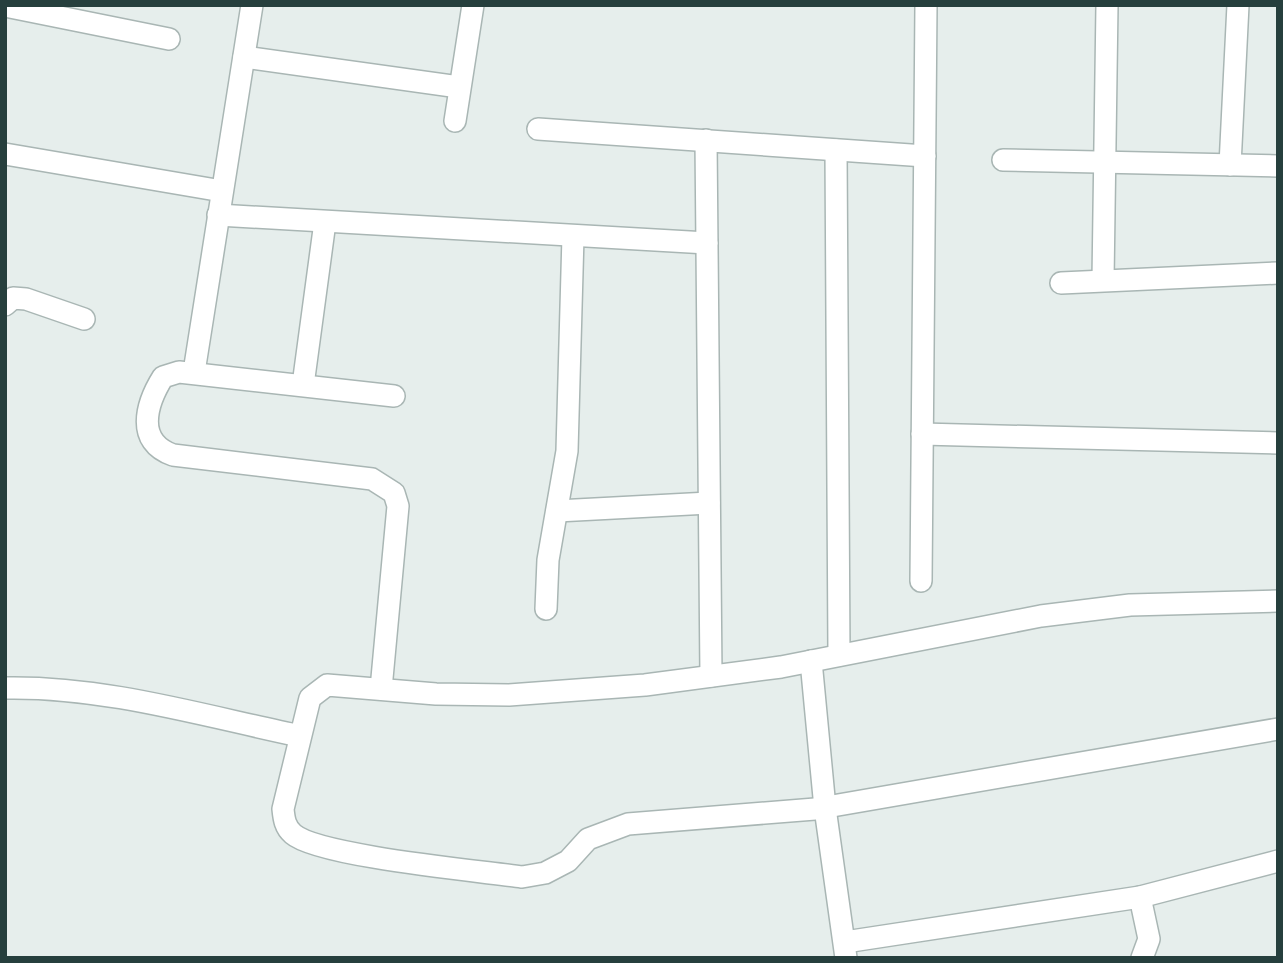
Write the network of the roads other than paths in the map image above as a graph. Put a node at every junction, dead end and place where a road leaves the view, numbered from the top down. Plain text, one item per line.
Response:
1 (252, 5) edge
2 (473, 5) edge
3 (926, 5) edge
4 (1107, 5) edge
5 (1238, 5) edge
6 (5, 6) edge
7 (169, 40) dead end
8 (244, 57) junction
9 (459, 87) junction
10 (454, 121) dead end
11 (538, 129) dead end
12 (706, 140) junction
13 (836, 150) junction
14 (5, 154) edge
15 (925, 156) junction
16 (1003, 160) dead end
17 (1105, 163) junction
18 (1230, 165) junction
19 (1278, 166) edge
20 (222, 191) junction
21 (218, 215) junction
22 (325, 222) junction
23 (573, 236) junction
24 (707, 243) junction
25 (1278, 273) edge
26 (1103, 280) junction
27 (1061, 283) dead end
28 (5, 305) edge
29 (84, 319) dead end
30 (194, 372) junction
31 (303, 385) junction
32 (394, 397) dead end
33 (922, 435) junction
34 (1278, 443) edge
35 (709, 503) junction
36 (557, 511) junction
37 (921, 581) dead end
38 (1278, 601) edge
39 (546, 609) dead end
40 (839, 655) junction
41 (811, 661) junction
42 (711, 676) junction
43 (5, 688) edge
44 (381, 689) junction
45 (1278, 729) edge
46 (299, 736) junction
47 (825, 808) junction
48 (1278, 861) edge
49 (1140, 897) junction
50 (845, 950) edge
51 (1142, 958) edge

1 - 8 street
2 - 9 street
3 - 15 street
4 - 17 street
5 - 18 street
6 - 7 street
8 - 9 street
8 - 20 street
9 - 10 street
11 - 12 street
12 - 13 street
12 - 24 street
13 - 15 street
13 - 40 street
14 - 20 street
15 - 33 street
16 - 17 street
17 - 18 street
17 - 26 street
18 - 19 street
20 - 21 street
21 - 22 street
21 - 30 street
22 - 23 street
22 - 31 street
23 - 24 street
23 - 36 street
24 - 35 street
25 - 26 street
26 - 27 street
28 - 29 street
30 - 31 street
30 - 44 street
31 - 32 street
33 - 34 street
33 - 37 street
35 - 36 street
35 - 42 street
36 - 39 street
38 - 40 street
40 - 41 street
41 - 42 street
41 - 47 street
42 - 44 street
43 - 46 street
44 - 46 street
45 - 47 street
46 - 47 street
47 - 50 street
48 - 49 street
49 - 50 street
49 - 51 street

